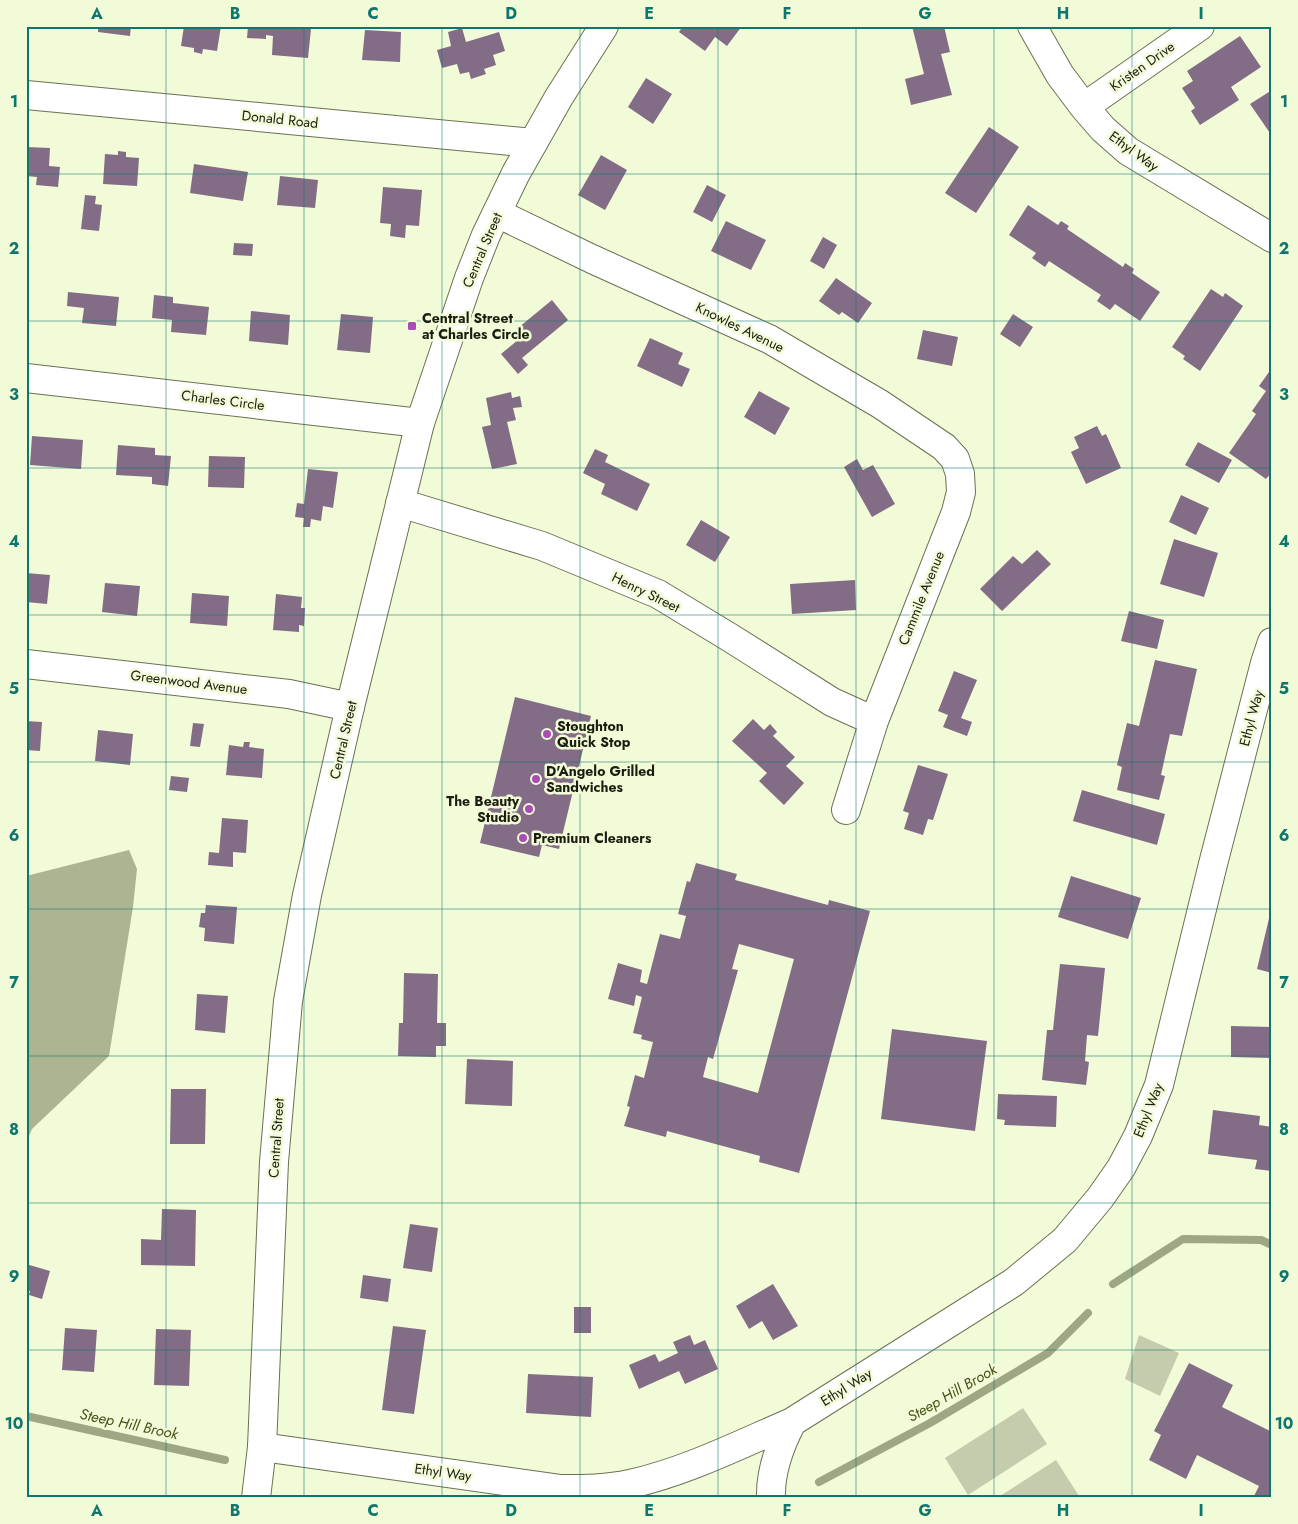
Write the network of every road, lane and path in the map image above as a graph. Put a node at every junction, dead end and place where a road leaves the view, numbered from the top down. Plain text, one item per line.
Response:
1 (604, 26) edge
2 (1032, 26) edge
3 (1200, 26) edge
4 (26, 95) edge
5 (1084, 106) junction
6 (533, 144) junction
7 (497, 213) junction
8 (1272, 238) edge
9 (26, 378) edge
10 (420, 423) junction
11 (960, 474) joint
12 (400, 503) junction
13 (1272, 642) edge
14 (26, 664) edge
15 (350, 707) junction
16 (874, 721) junction
17 (846, 810) dead end
18 (792, 1422) junction
19 (262, 1447) junction
20 (256, 1498) edge
21 (771, 1498) edge

1 - 6 street, Central Street
2 - 5 street, Ethyl Way
3 - 5 street, Kristen Drive
4 - 6 street, Donald Road
5 - 8 street, Ethyl Way
6 - 7 street, Central Street
7 - 10 street, Central Street
7 - 11 street, Knowles Avenue
9 - 10 street, Charles Circle
10 - 12 street, Central Street
11 - 16 street, Cammile Avenue
12 - 15 street, Central Street
12 - 16 street, Henry Street
13 - 18 street, Ethyl Way
14 - 15 street, Greenwood Avenue
15 - 19 street, Central Street
16 - 17 street, Cammile Avenue
18 - 19 street, Ethyl Way
18 - 21 street
19 - 20 street, Central Street

